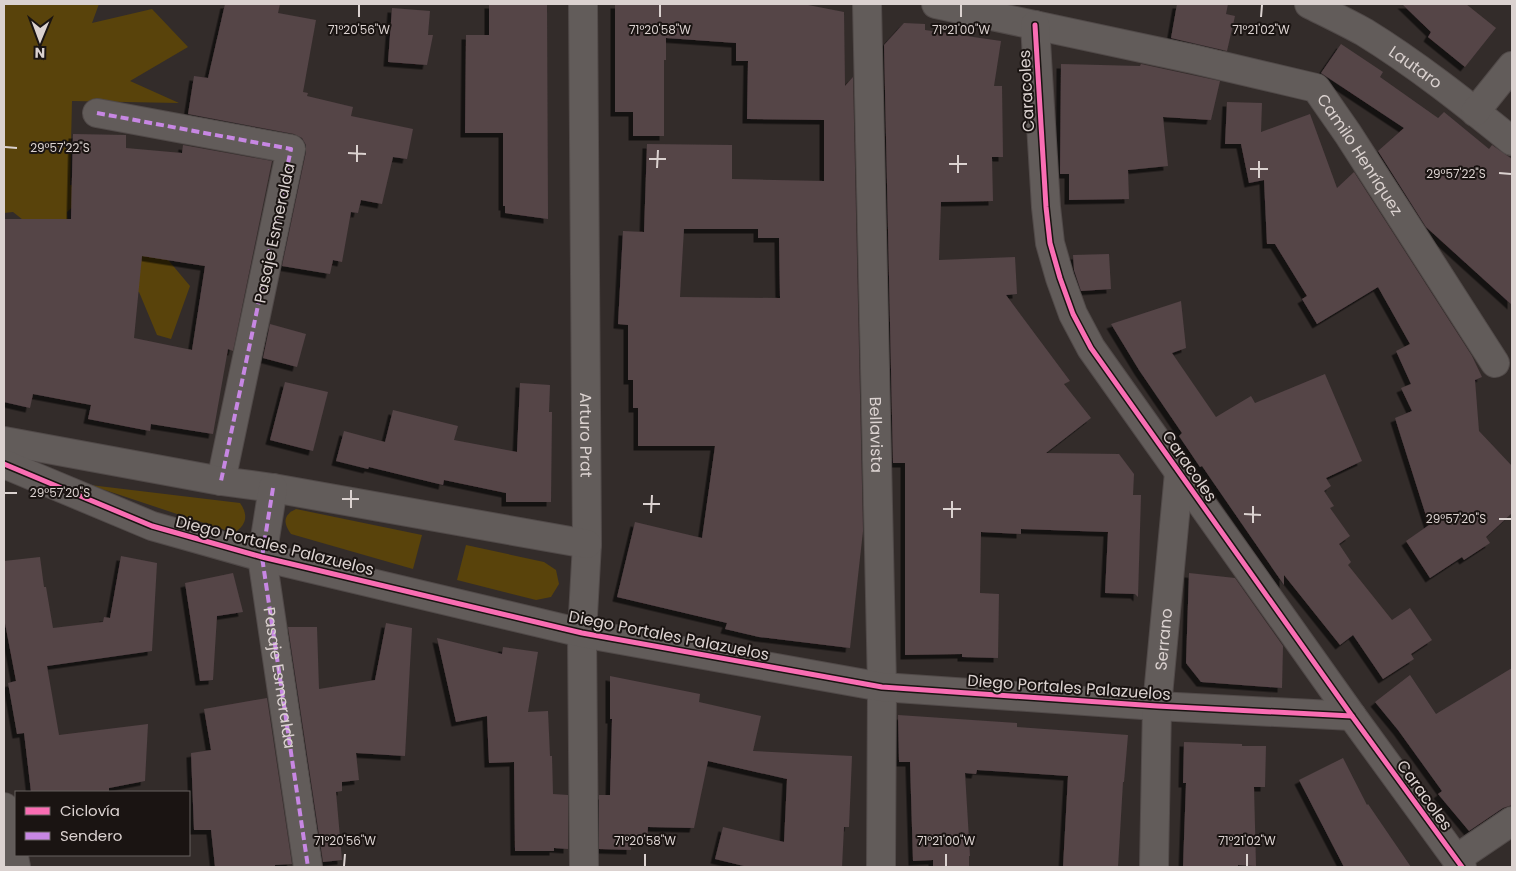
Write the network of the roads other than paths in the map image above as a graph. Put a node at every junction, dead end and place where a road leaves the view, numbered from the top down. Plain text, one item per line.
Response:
1 (583, 4) edge
2 (867, 4) edge
3 (936, 4) edge
4 (1309, 4) edge
5 (1035, 25) junction
6 (1512, 66) edge
7 (1475, 112) junction
8 (97, 113) dead end
9 (1512, 141) edge
10 (1495, 363) dead end
11 (4, 441) edge
12 (4, 464) edge
13 (1179, 473) junction
14 (221, 481) junction
15 (273, 488) junction
16 (587, 544) junction
17 (262, 557) junction
18 (582, 632) junction
19 (882, 687) junction
20 (1156, 706) junction
21 (1352, 716) junction
22 (4, 807) edge
23 (1512, 821) edge
24 (1459, 863) edge
25 (16, 867) edge
26 (308, 867) edge
27 (584, 867) edge
28 (881, 867) edge
29 (1154, 867) edge

1 - 16 street, Arturo Prat
2 - 19 street, Bellavista
3 - 5 street
4 - 7 street, Lautaro
5 - 10 street, Camilo Henríquez
5 - 13 street, Caracoles
6 - 7 street
7 - 9 street, Lautaro
8 - 14 street, Pasaje Esmeralda
11 - 14 street
12 - 17 street, Diego Portales Palazuelos
13 - 20 street, Serrano
13 - 21 street, Caracoles
14 - 15 street
15 - 16 street
15 - 17 street, Pasaje Esmeralda
16 - 18 street, Arturo Prat
17 - 18 street, Diego Portales Palazuelos
17 - 26 street, Pasaje Esmeralda
18 - 19 street, Diego Portales Palazuelos
18 - 27 street, Arturo Prat
19 - 20 street, Diego Portales Palazuelos
19 - 28 street, Bellavista
20 - 21 street, Diego Portales Palazuelos
20 - 29 street, Serrano
21 - 24 street, Caracoles
22 - 25 street
23 - 24 street

